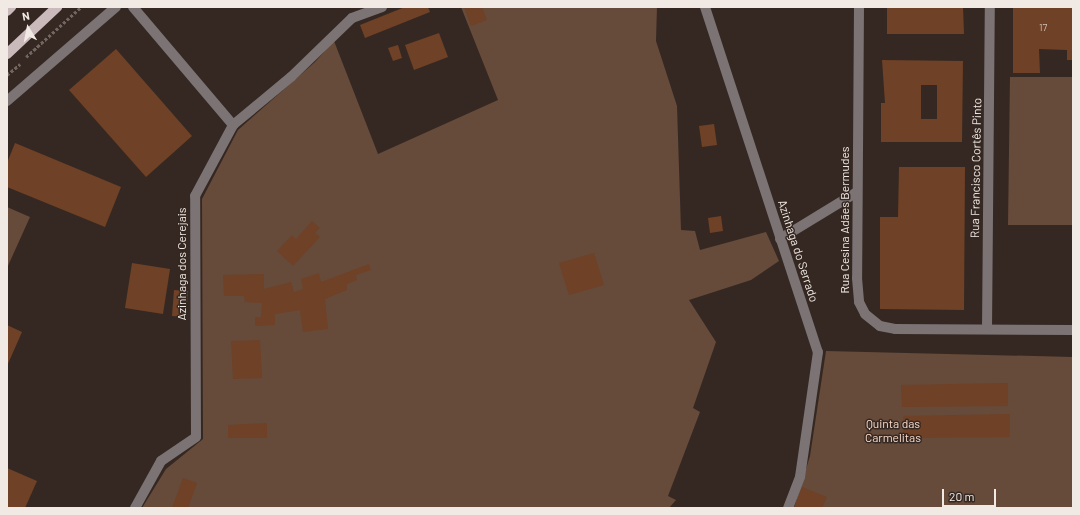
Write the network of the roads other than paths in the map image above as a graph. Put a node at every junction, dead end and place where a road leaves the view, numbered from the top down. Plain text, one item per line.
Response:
1 (11, 7) edge
2 (57, 7) edge
3 (116, 7) edge
4 (133, 7) edge
5 (382, 7) edge
6 (705, 7) edge
7 (859, 7) edge
8 (990, 7) edge
9 (7, 11) edge
10 (7, 54) edge
11 (7, 101) edge
12 (233, 125) junction
13 (857, 192) junction
14 (780, 239) junction
15 (987, 329) junction
16 (1073, 330) edge
17 (134, 508) edge
18 (788, 508) edge

1 - 9 main road
2 - 10 main road
3 - 11 street
4 - 12 street
5 - 12 street, Azinhaga dos Cerejais
6 - 14 street, Azinhaga do Serrado
7 - 13 street, Rua Cesina Adães Bermudes
8 - 15 street, Rua Francisco Cortês Pinto
12 - 17 street, Azinhaga dos Cerejais
13 - 14 street
13 - 15 street, Rua Cesina Adães Bermudes
14 - 18 street, Azinhaga do Serrado
15 - 16 street, Rua Cesina Adães Bermudes

